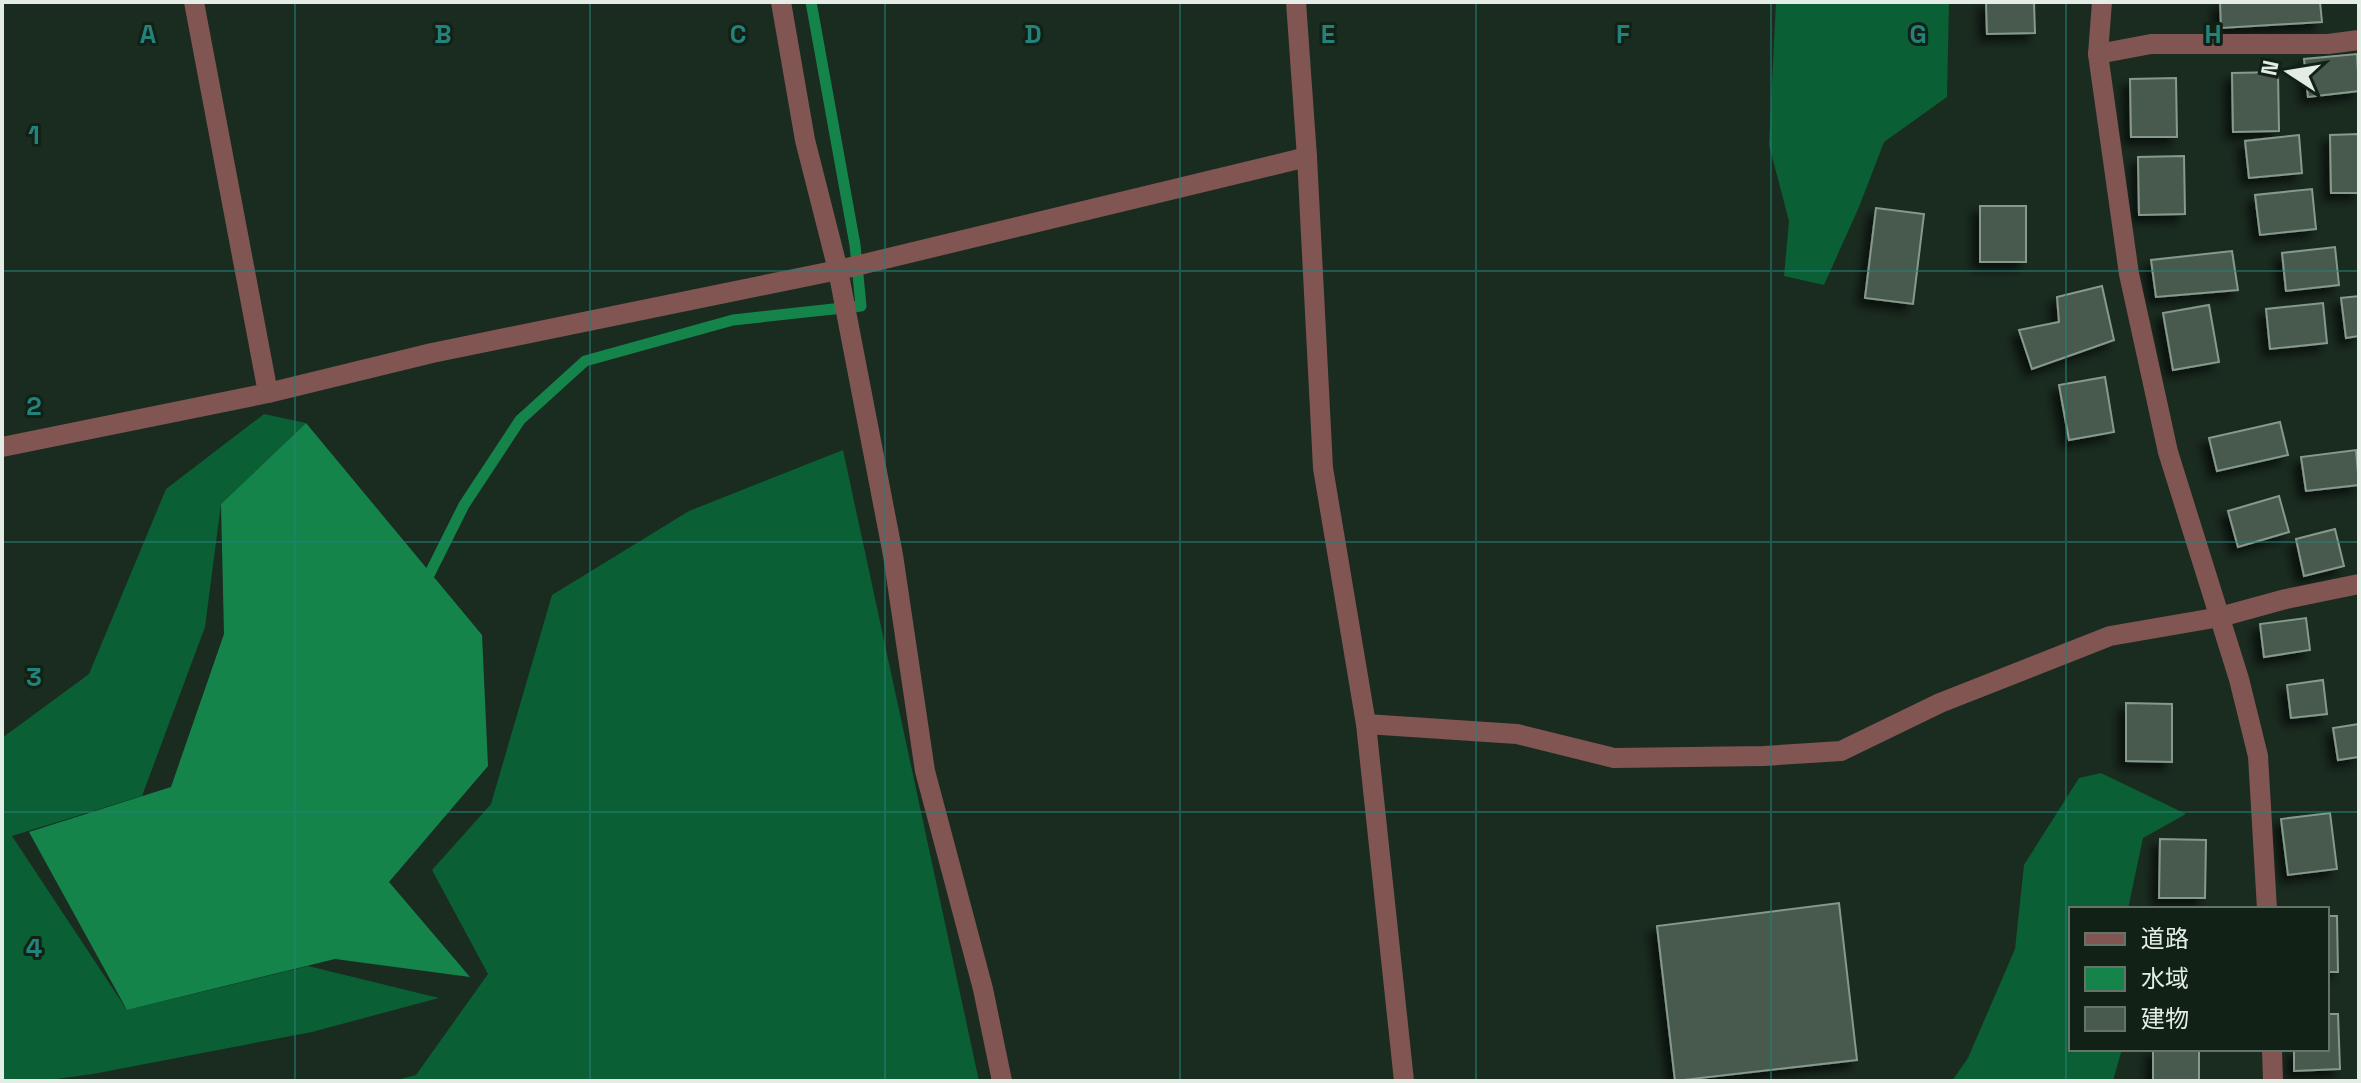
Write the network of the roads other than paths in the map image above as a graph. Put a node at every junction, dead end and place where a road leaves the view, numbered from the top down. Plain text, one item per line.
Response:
1 (194, 2) edge
2 (781, 2) edge
3 (1296, 2) edge
4 (2102, 2) edge
5 (2359, 40) edge
6 (2098, 54) junction
7 (1307, 157) junction
8 (840, 269) junction
9 (268, 393) junction
10 (2, 447) edge
11 (2359, 584) edge
12 (2220, 617) junction
13 (1366, 724) junction
14 (2267, 907) edge
15 (2272, 1051) edge
16 (1002, 1081) edge
17 (1404, 1081) edge
18 (2273, 1081) edge

1 - 9 street
2 - 8 street
3 - 7 street
4 - 6 street
5 - 6 street
6 - 12 street
7 - 8 street
7 - 13 street
8 - 9 street
8 - 16 street
9 - 10 street
11 - 12 street
12 - 13 street
12 - 14 street
13 - 17 street
15 - 18 street

